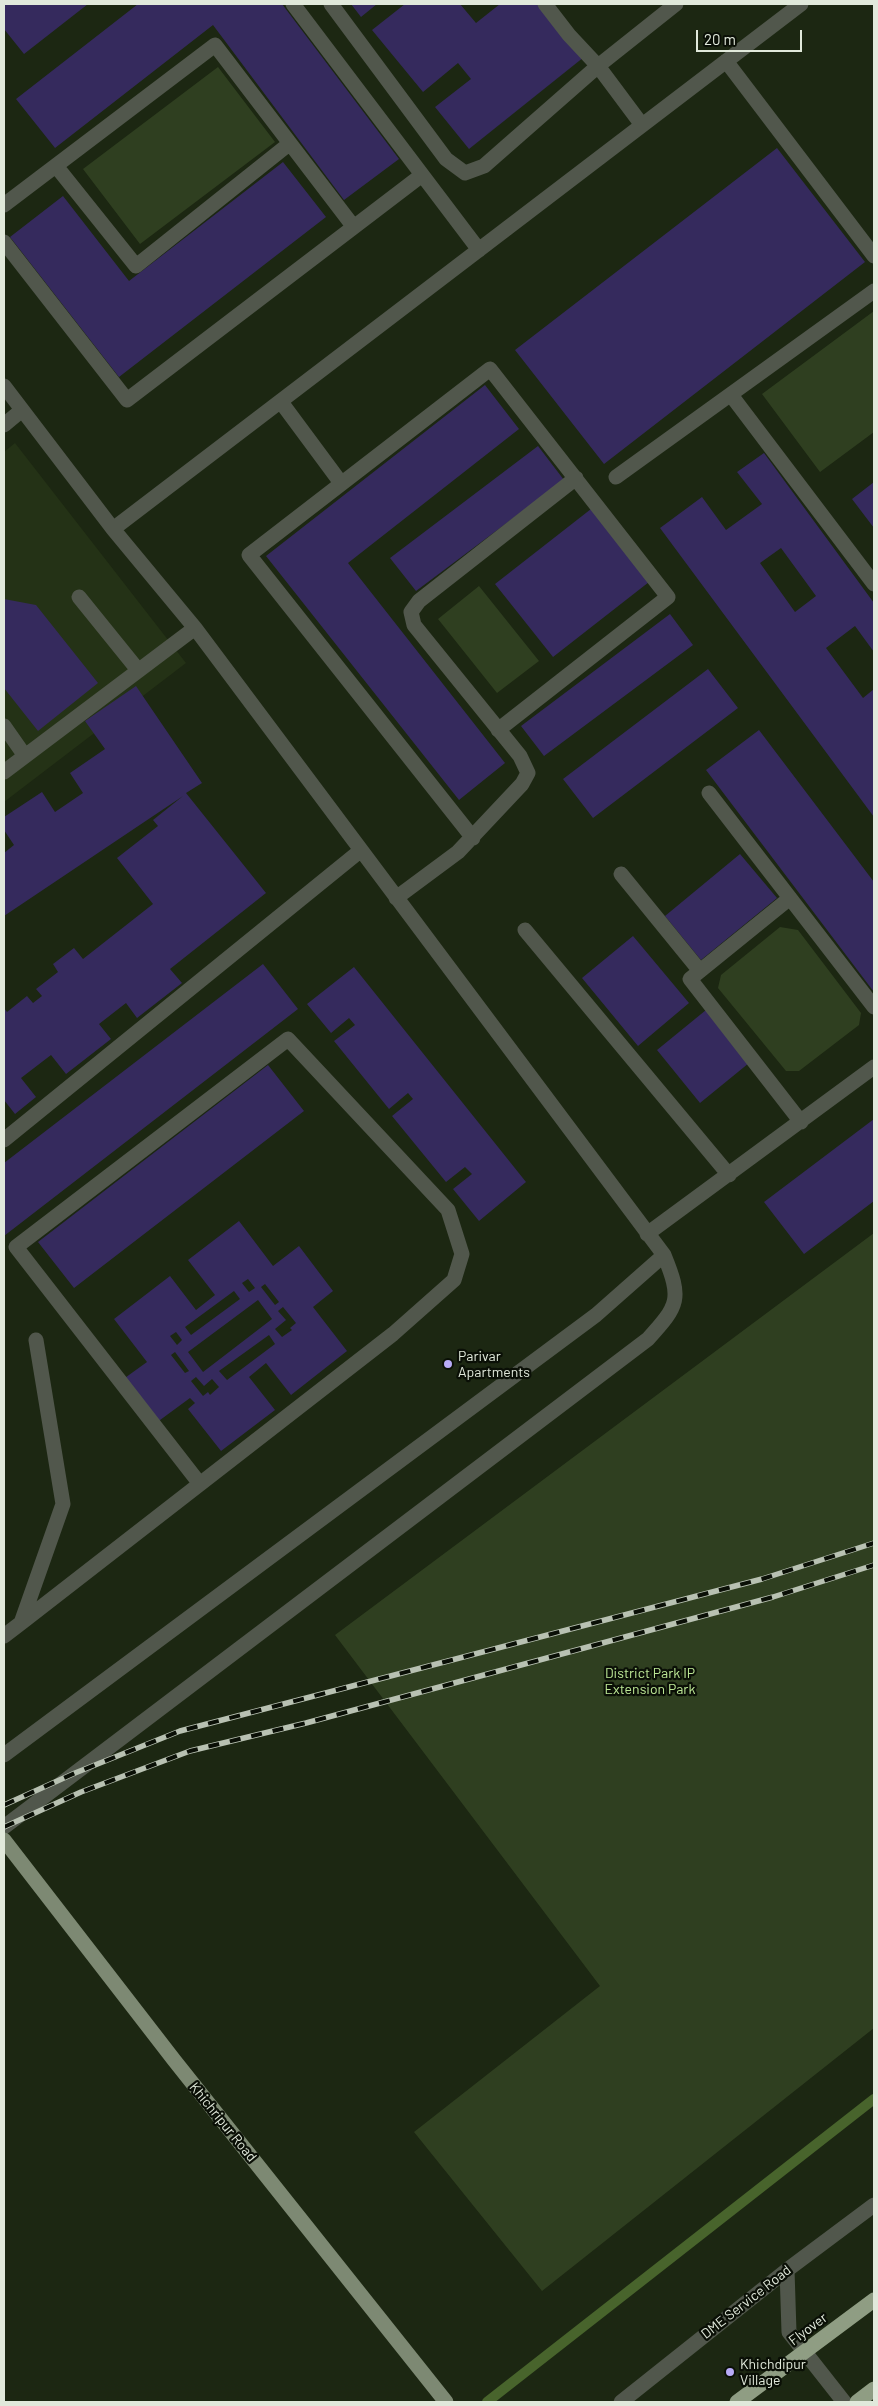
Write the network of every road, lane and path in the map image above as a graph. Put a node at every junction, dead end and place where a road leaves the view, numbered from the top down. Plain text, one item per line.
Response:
1 (294, 4) edge
2 (331, 4) edge
3 (545, 4) edge
4 (676, 4) edge
5 (801, 4) edge
6 (726, 61) junction
7 (598, 66) junction
8 (642, 125) junction
9 (290, 144) junction
10 (56, 166) junction
11 (422, 175) junction
12 (4, 205) edge
13 (353, 226) junction
14 (4, 242) edge
15 (479, 250) junction
16 (874, 256) edge
17 (874, 291) edge
18 (4, 386) edge
19 (731, 395) junction
20 (282, 402) junction
21 (22, 410) junction
22 (4, 425) edge
23 (576, 478) junction
24 (616, 478) dead end
25 (341, 483) junction
26 (113, 529) junction
27 (874, 584) edge
28 (79, 597) dead end
29 (195, 628) junction
30 (138, 670) junction
31 (4, 726) edge
32 (498, 730) junction
33 (25, 756) junction
34 (4, 772) edge
35 (708, 793) dead end
36 (473, 838) junction
37 (360, 851) junction
38 (621, 874) dead end
39 (396, 898) junction
40 (790, 898) junction
41 (525, 930) dead end
42 (700, 971) junction
43 (874, 1007) edge
44 (874, 1067) edge
45 (801, 1122) junction
46 (4, 1140) edge
47 (729, 1175) junction
48 (647, 1234) junction
49 (664, 1255) junction
50 (36, 1340) dead end
51 (200, 1484) junction
52 (22, 1623) junction
53 (4, 1636) edge
54 (4, 1755) edge
55 (4, 1827) edge
56 (4, 1840) edge
57 (874, 2205) edge
58 (787, 2270) junction
59 (874, 2300) edge
60 (446, 2402) edge
61 (621, 2402) edge
62 (737, 2402) edge
63 (844, 2402) edge

1 - 11 street
2 - 7 street
3 - 7 street
4 - 7 street
5 - 6 street
6 - 8 street
6 - 16 street
7 - 8 street
8 - 15 street
9 - 10 street
9 - 10 street
9 - 13 street
10 - 12 street
11 - 13 street
11 - 15 street
13 - 14 street
15 - 20 street
17 - 19 street
18 - 21 street
19 - 24 street
19 - 27 street
20 - 25 street
20 - 26 street
21 - 22 street
21 - 26 street
23 - 25 street
23 - 32 street
23 - 32 street
25 - 36 street
26 - 29 street
28 - 30 street
29 - 30 street
29 - 37 street
30 - 33 street
31 - 33 street
32 - 36 street
33 - 34 street
35 - 40 street
36 - 39 street
37 - 39 street
37 - 46 street
38 - 42 street
39 - 48 street
40 - 42 street
40 - 43 street
41 - 47 street
42 - 45 street
44 - 45 street
45 - 47 street
47 - 48 street
48 - 49 street
49 - 54 street
49 - 55 street
50 - 52 street
51 - 51 street
51 - 52 street
52 - 53 street
56 - 60 main road, Khichripur Road
57 - 58 street, DME Service Road
58 - 61 street, DME Service Road
58 - 63 street
59 - 62 highway, Flyover

